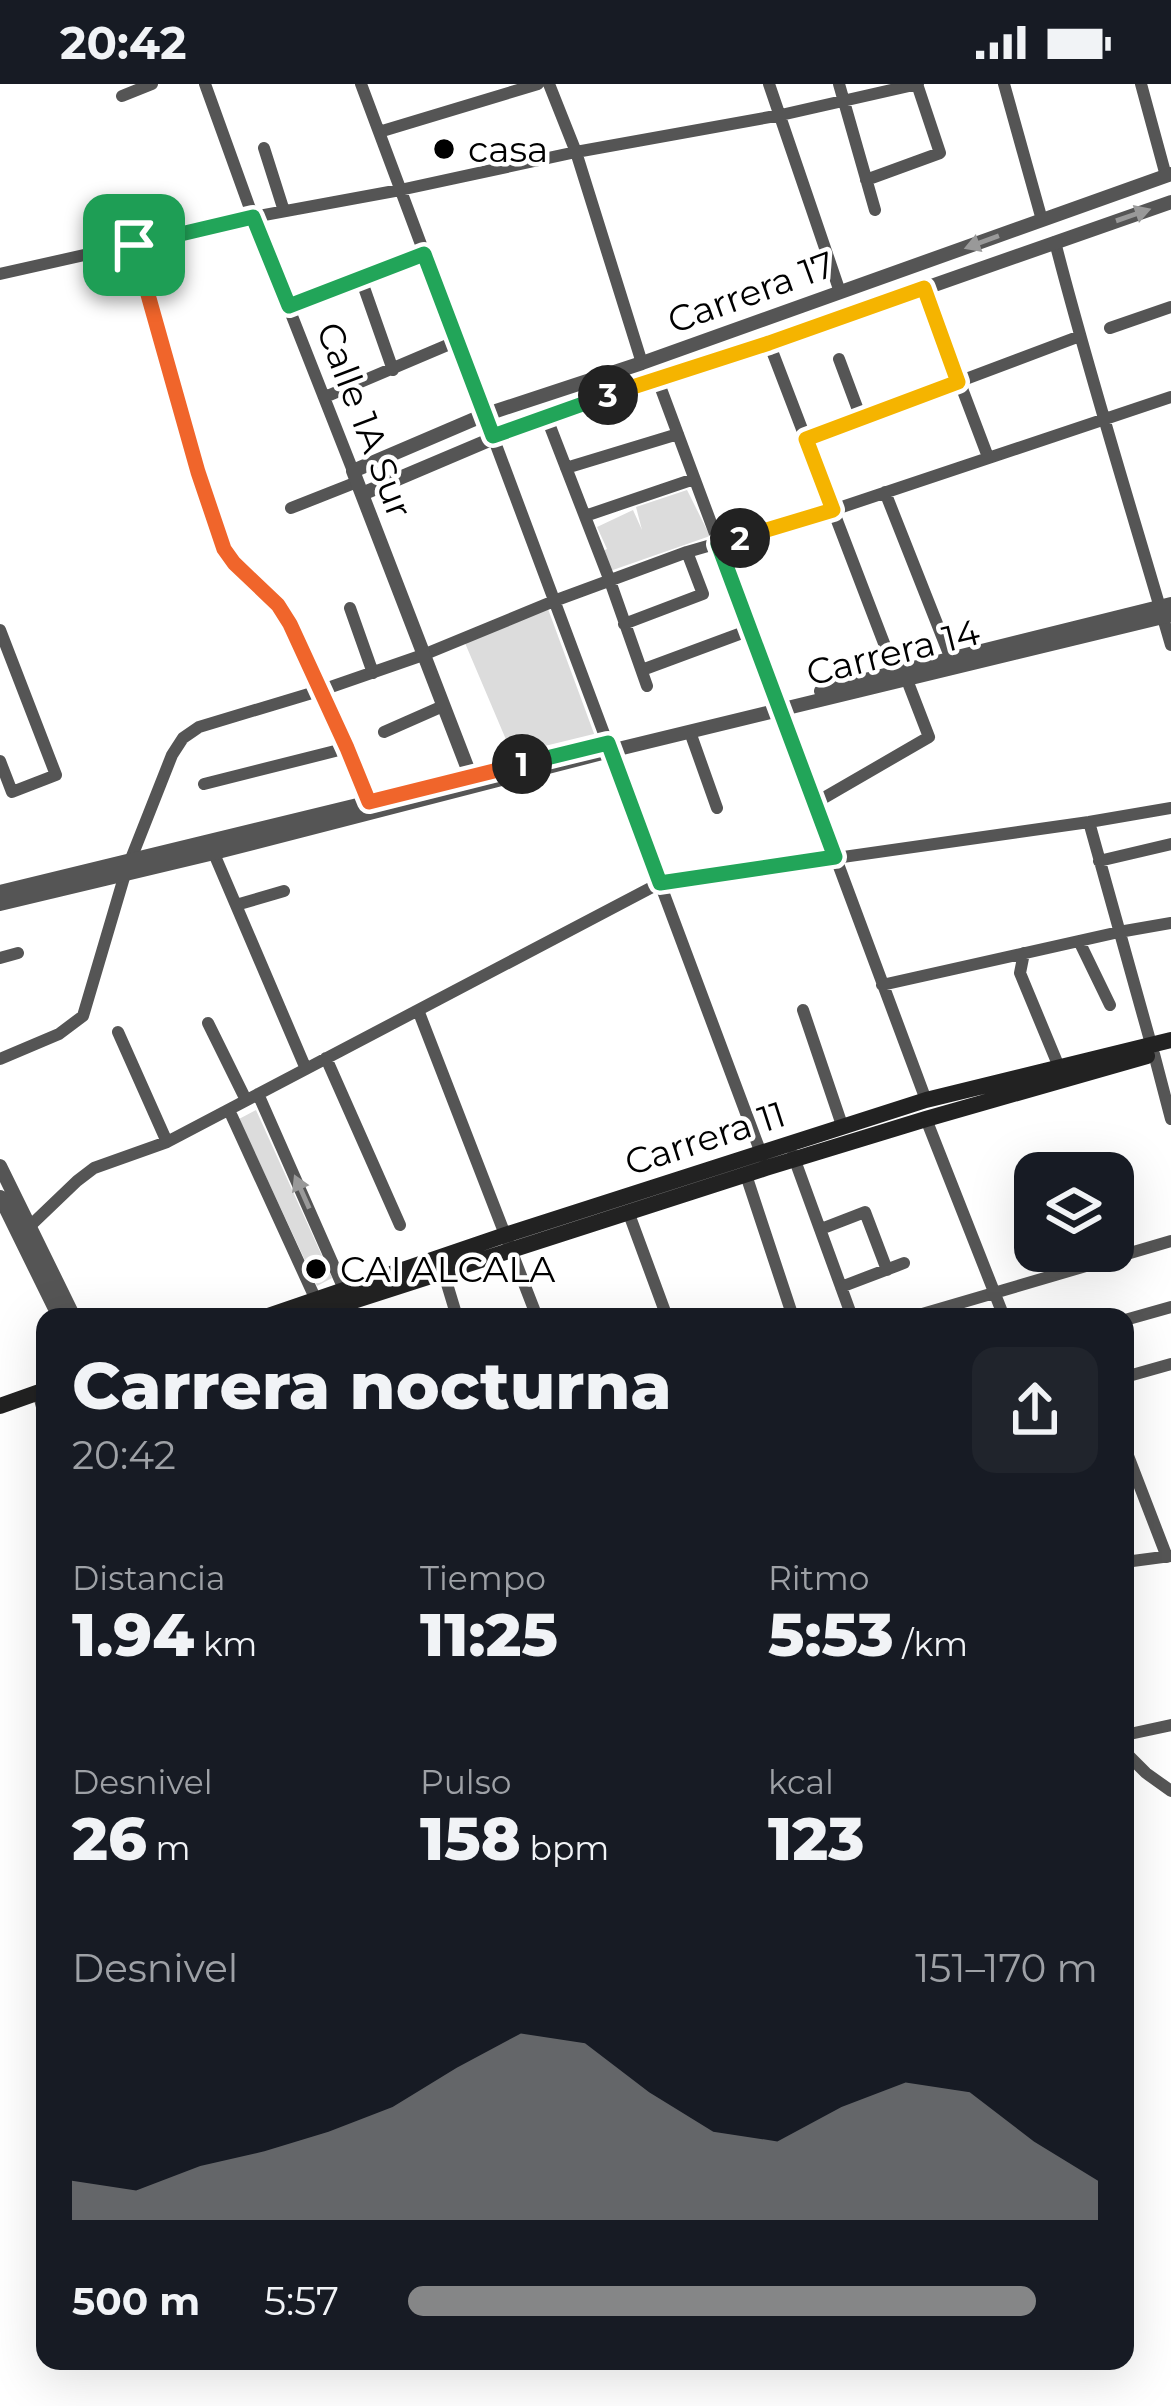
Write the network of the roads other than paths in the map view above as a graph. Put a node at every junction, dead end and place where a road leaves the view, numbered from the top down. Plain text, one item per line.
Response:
1 (152, 84) edge
2 (206, 84) edge
3 (362, 84) edge
4 (538, 84) edge
5 (549, 84) edge
6 (769, 84) edge
7 (839, 84) edge
8 (917, 84) edge
9 (1004, 84) edge
10 (1142, 84) edge
11 (122, 96) dead end
12 (843, 100) junction
13 (781, 116) junction
14 (379, 132) junction
15 (264, 148) dead end
16 (576, 152) junction
17 (1168, 175) edge
18 (866, 180) junction
19 (400, 190) junction
20 (1171, 202) edge
21 (875, 210) dead end
22 (284, 211) junction
23 (253, 217) junction
24 (1042, 220) junction
25 (1055, 242) junction
26 (134, 245) junction
27 (424, 254) junction
28 (0, 274) edge
29 (361, 279) junction
30 (924, 288) junction
31 (840, 292) junction
32 (289, 306) junction
33 (1171, 307) edge
34 (1110, 328) dead end
35 (1080, 337) junction
36 (457, 341) junction
37 (769, 343) junction
38 (839, 359) dead end
39 (642, 363) junction
40 (393, 370) junction
41 (657, 378) junction
42 (958, 382) junction
43 (326, 397) junction
44 (1171, 398) edge
45 (484, 415) junction
46 (546, 416) junction
47 (861, 418) junction
48 (1106, 419) junction
49 (677, 434) junction
50 (493, 436) junction
51 (806, 439) junction
52 (988, 458) junction
53 (566, 468) junction
54 (694, 479) junction
55 (357, 482) junction
56 (885, 492) junction
57 (290, 508) dead end
58 (833, 510) junction
59 (585, 516) junction
60 (718, 544) junction
61 (687, 552) junction
62 (610, 581) junction
63 (554, 601) junction
64 (350, 608) dead end
65 (1166, 611) edge
66 (624, 624) junction
67 (0, 630) edge
68 (750, 630) junction
69 (1171, 646) edge
70 (423, 655) junction
71 (951, 659) junction
72 (642, 670) junction
73 (373, 673) junction
74 (901, 676) junction
75 (647, 686) dead end
76 (322, 691) junction
77 (443, 706) junction
78 (779, 706) junction
79 (384, 732) dead end
80 (689, 732) junction
81 (609, 747) junction
82 (347, 748) junction
83 (0, 761) edge
84 (525, 768) junction
85 (471, 778) junction
86 (204, 784) dead end
87 (815, 803) junction
88 (371, 807) junction
89 (717, 808) dead end
90 (1171, 808) edge
91 (1090, 822) junction
92 (1171, 844) edge
93 (211, 847) junction
94 (835, 857) junction
95 (1099, 861) junction
96 (128, 867) junction
97 (660, 883) junction
98 (284, 891) dead end
99 (0, 892) edge
100 (0, 904) edge
101 (236, 905) junction
102 (1171, 923) edge
103 (1119, 932) junction
104 (1079, 940) junction
105 (18, 953) dead end
106 (1024, 953) junction
107 (0, 958) edge
108 (882, 985) junction
109 (1110, 1005) dead end
110 (418, 1010) junction
111 (803, 1010) dead end
112 (208, 1023) dead end
113 (118, 1032) dead end
114 (1171, 1040) edge
115 (1159, 1050) edge
116 (2, 1055) edge
117 (326, 1058) junction
118 (1059, 1067) junction
119 (306, 1069) junction
120 (252, 1097) junction
121 (229, 1110) junction
122 (926, 1110) junction
123 (1171, 1119) edge
124 (843, 1128) junction
125 (167, 1142) junction
126 (793, 1152) junction
127 (764, 1161) junction
128 (0, 1166) edge
129 (746, 1175) junction
130 (0, 1197) edge
131 (629, 1214) junction
132 (6, 1225) edge
133 (400, 1225) dead end
134 (30, 1226) junction
135 (820, 1229) junction
136 (1171, 1241) edge
137 (508, 1244) junction
138 (904, 1263) dead end
139 (886, 1270) junction
140 (444, 1274) junction
141 (842, 1287) junction
142 (994, 1291) junction
143 (347, 1296) junction
144 (316, 1300) junction
145 (1171, 1307) edge
146 (54, 1308) edge
147 (70, 1308) edge
148 (292, 1308) edge
149 (322, 1308) edge
150 (454, 1308) edge
151 (533, 1308) edge
152 (665, 1308) edge
153 (791, 1308) edge
154 (849, 1308) edge
155 (941, 1308) edge
156 (1001, 1308) edge
157 (1134, 1317) edge
158 (1171, 1364) edge
159 (1134, 1374) edge
160 (36, 1396) edge
161 (0, 1409) edge
162 (1134, 1470) edge
163 (1169, 1556) edge
164 (1134, 1561) edge
165 (1171, 1725) edge
166 (1134, 1733) edge
167 (1134, 1761) edge
168 (1171, 1791) edge

1 - 11 street
2 - 23 street, Calle 1A Sur
3 - 14 street
4 - 14 street
5 - 16 street
6 - 13 street
7 - 12 street
8 - 12 street
8 - 18 street
9 - 24 street
10 - 17 street
12 - 13 street
12 - 18 street
13 - 16 street
13 - 31 street
14 - 19 street
15 - 22 street
16 - 19 street
16 - 39 street
17 - 24 street, Carrera 17
18 - 21 street
19 - 22 street
19 - 27 street
25 -> 20 street, Carrera 17
22 - 23 street
23 - 26 street
23 - 32 street, Calle 1A Sur
24 -> 31 street, Carrera 17
25 - 30 street, Carrera 17
25 - 35 street
26 - 28 street
26 - 76 street
27 - 29 street
27 - 36 street
29 - 32 street
29 - 40 street
30 - 37 street, Carrera 17
30 - 42 street
31 - 39 street, Carrera 17
32 - 43 street, Calle 1A Sur
33 - 34 street
35 - 42 street
35 - 48 street
36 - 40 street
36 - 45 street
37 - 41 street, Carrera 17
37 - 51 street
38 - 47 street
39 - 45 street, Carrera 17
40 - 43 street
41 - 46 street, Carrera 17
41 - 49 street
42 - 47 street
42 - 52 street
43 - 55 street, Calle 1A Sur
44 - 48 street
45 - 50 street
45 - 55 street, Carrera 17
46 - 50 street, Carrera 17
46 - 53 street
47 - 51 street
48 - 52 street
48 - 65 street
49 - 53 street
49 - 54 street
50 - 55 street, Carrera 17
50 - 63 street
51 - 58 street
52 - 56 street
53 - 59 street
54 - 59 street
54 - 60 street
55 - 57 street
55 - 70 street, Calle 1A Sur
56 - 58 street
56 - 71 street
58 - 60 street
58 - 74 street
59 - 62 street
60 - 61 street
60 - 68 street
61 - 62 street
61 - 66 street
62 - 63 street
62 - 66 street
63 - 70 street
63 - 81 street
64 - 73 street
65 - 69 street
65 - 71 street, Carrera 14
65 - 74 street, Carrera 14
66 - 72 street
67 - 83 street
68 - 72 street
68 - 78 street
70 - 73 street
70 - 77 street, Calle 1A Sur
71 - 74 street, Carrera 14
72 - 75 street
73 - 76 street
74 - 78 street, Carrera 14
74 - 87 street
76 - 82 street
76 - 96 street
77 - 79 street
77 - 85 street, Calle 1A Sur
78 - 80 street, Carrera 14
78 - 81 street, Carrera 14
78 - 87 street
80 - 81 street, Carrera 14
80 - 89 street
81 - 84 street, Carrera 14
81 - 97 street
82 - 86 street
82 - 88 street
84 - 85 street, Carrera 14
84 - 88 street, Carrera 14
85 - 88 street, Carrera 14
87 - 94 street
88 - 93 street, Carrera 14
90 - 91 street
91 - 94 street
91 - 95 street
92 - 95 street
93 - 96 street, Carrera 14
93 - 101 street
94 - 97 street
94 - 108 street
95 - 103 street
96 - 99 street, Carrera 14
96 - 100 street, Carrera 14
96 - 116 street
97 - 110 street
97 - 127 street
98 - 101 street
101 - 119 street
102 - 103 street
103 - 104 street
103 - 115 street
104 - 106 street
104 - 109 street
105 - 107 street
106 - 108 street
106 - 118 street
108 - 122 street
110 - 117 street
110 - 137 street
111 - 124 street
112 - 120 street
113 - 125 street
114 - 115 main road, Carrera 11
115 - 118 main road, Carrera 11
115 - 122 main road, Carrera 11
115 - 123 street
117 - 119 street
117 - 133 street
118 - 122 main road, Carrera 11
119 - 120 street
120 - 121 street
143 -> 120 street
121 - 125 street
121 - 144 street
122 - 124 main road, Carrera 11
122 - 126 main road, Carrera 11
122 - 142 street
124 - 126 main road, Carrera 11
125 - 134 street
126 - 127 main road, Carrera 11
126 - 135 street
127 - 129 main road, Carrera 11
127 - 137 main road, Carrera 11
128 - 134 street
129 - 131 main road, Carrera 11
129 - 153 street
130 - 132 street
131 - 137 main road, Carrera 11
131 - 152 street
132 - 146 street
134 - 147 street
135 - 139 street
135 - 141 street
136 - 142 street
137 - 140 main road, Carrera 11
137 - 143 main road, Carrera 11
137 - 151 street
138 - 139 street
139 - 141 street
140 - 143 main road, Carrera 11
140 - 150 street
141 - 154 street
142 - 155 street
142 - 156 street
143 - 144 main road, Carrera 11
143 - 149 main road, Carrera 11
144 - 148 main road, Carrera 11
145 - 157 street
158 - 159 street
160 - 161 main road
162 - 163 street
163 - 164 street
165 - 166 street
167 - 168 street

